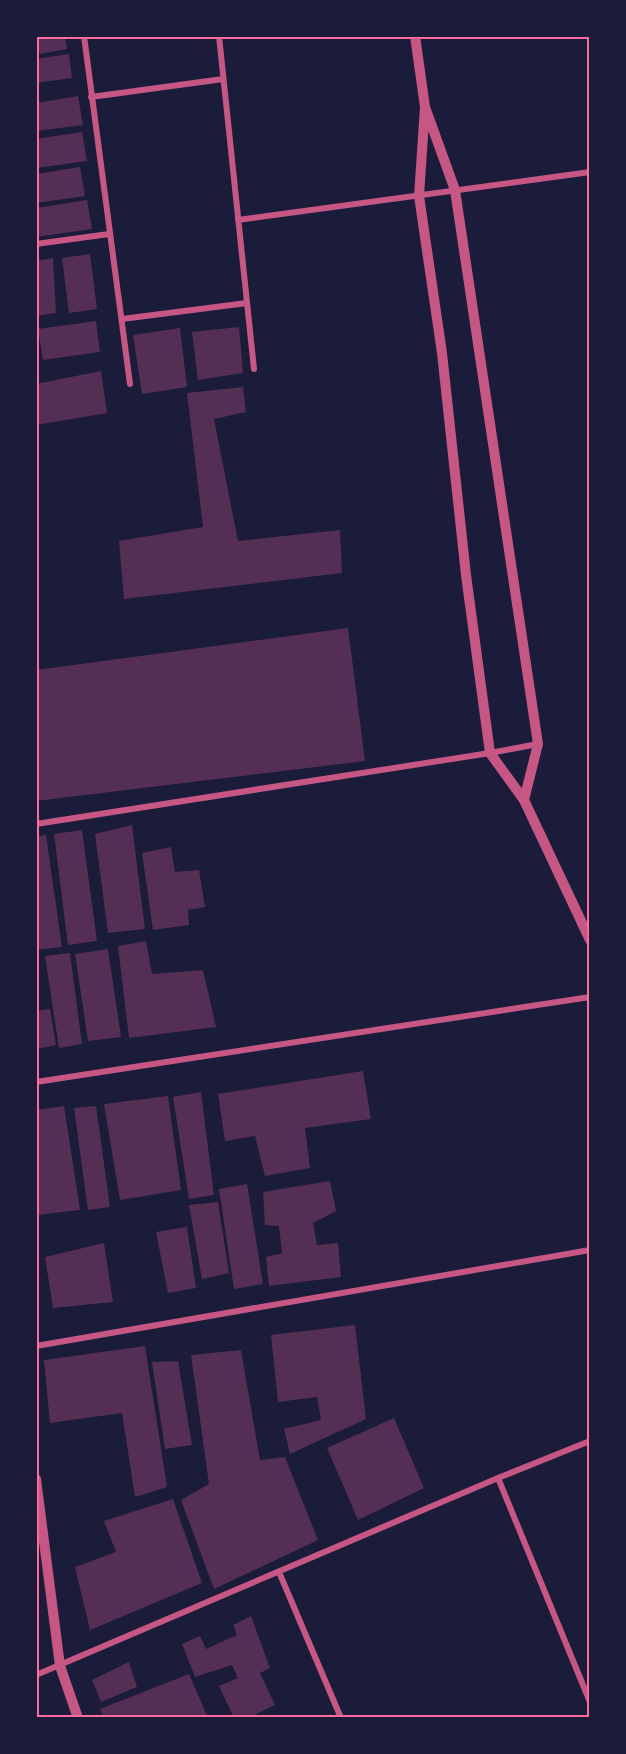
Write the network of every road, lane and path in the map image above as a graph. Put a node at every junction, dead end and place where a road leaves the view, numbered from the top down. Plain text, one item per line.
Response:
1 (84, 36) edge
2 (219, 36) edge
3 (415, 36) edge
4 (223, 79) junction
5 (91, 97) junction
6 (425, 107) junction
7 (590, 172) edge
8 (454, 190) junction
9 (419, 196) junction
10 (238, 220) junction
11 (109, 234) junction
12 (36, 244) edge
13 (247, 303) junction
14 (122, 320) junction
15 (254, 369) dead end
16 (130, 384) dead end
17 (538, 744) junction
18 (490, 753) junction
19 (524, 800) junction
20 (36, 824) edge
21 (590, 940) edge
22 (590, 997) edge
23 (36, 1082) edge
24 (590, 1250) edge
25 (36, 1346) edge
26 (590, 1441) edge
27 (498, 1478) junction
28 (36, 1479) edge
29 (279, 1572) junction
30 (60, 1666) junction
31 (36, 1675) edge
32 (590, 1702) edge
33 (78, 1718) edge
34 (341, 1718) edge

1 - 5 street
2 - 4 street
3 - 6 street
4 - 5 street
4 - 10 street
5 - 11 street
6 - 8 street
6 - 9 street
7 - 8 street
8 - 9 street
8 - 17 street
9 - 10 street
9 - 18 street
10 - 13 street
11 - 12 street
11 - 14 street
13 - 14 street
13 - 15 street
14 - 16 street
17 - 18 street
17 - 19 street
18 - 19 street
18 - 20 street
19 - 21 street
22 - 23 street
24 - 25 street
26 - 27 street
27 - 29 street
27 - 32 street
28 - 30 street
29 - 30 street
29 - 34 street
30 - 31 street
30 - 33 street

